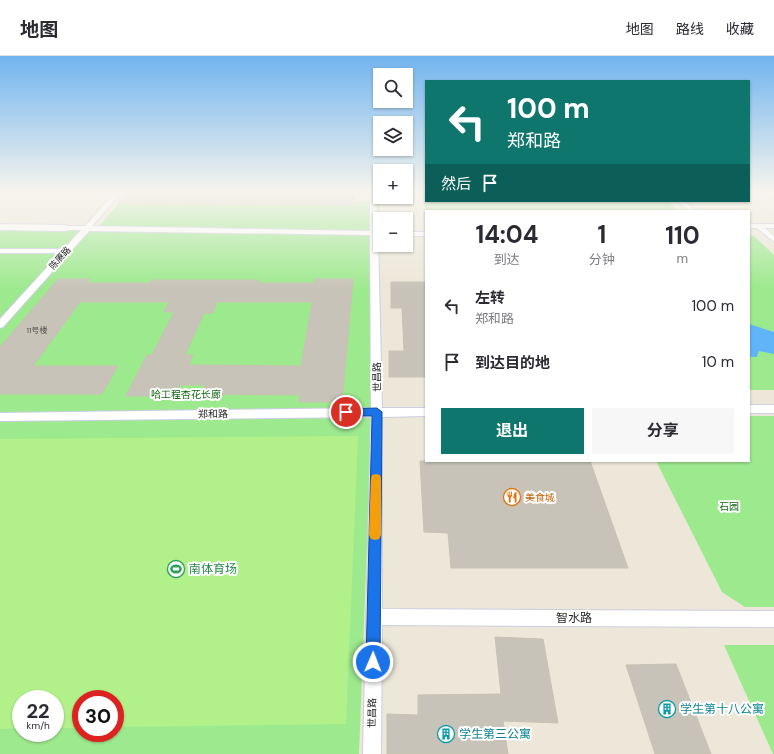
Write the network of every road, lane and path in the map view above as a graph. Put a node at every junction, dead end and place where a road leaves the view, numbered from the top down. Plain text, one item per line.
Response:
1 (92, 224) edge
2 (750, 226) edge
3 (759, 226) junction
4 (774, 226) edge
5 (0, 227) edge
6 (66, 228) joint
7 (87, 229) junction
8 (373, 233) edge
9 (413, 234) edge
10 (425, 234) edge
11 (774, 240) edge
12 (0, 251) edge
13 (66, 251) junction
14 (377, 252) edge
15 (0, 325) edge
16 (750, 409) edge
17 (774, 409) edge
18 (377, 412) junction
19 (425, 412) edge
20 (0, 416) edge
21 (374, 617) junction
22 (774, 619) edge
23 (372, 754) edge

1 - 7 street, 陈赓路
2 - 3 street
3 - 4 street
3 - 11 street
5 - 6 main road
6 - 7 street
7 - 8 street
7 - 13 street, 陈赓路
9 - 10 street
12 - 13 street
13 - 15 street, 陈赓路
14 - 18 street, 世昌路
16 - 17 street
18 - 19 street, 郑和路
18 - 20 street, 郑和路
18 - 21 street, 世昌路
21 - 22 street, 智水路
21 - 23 street, 世昌路

